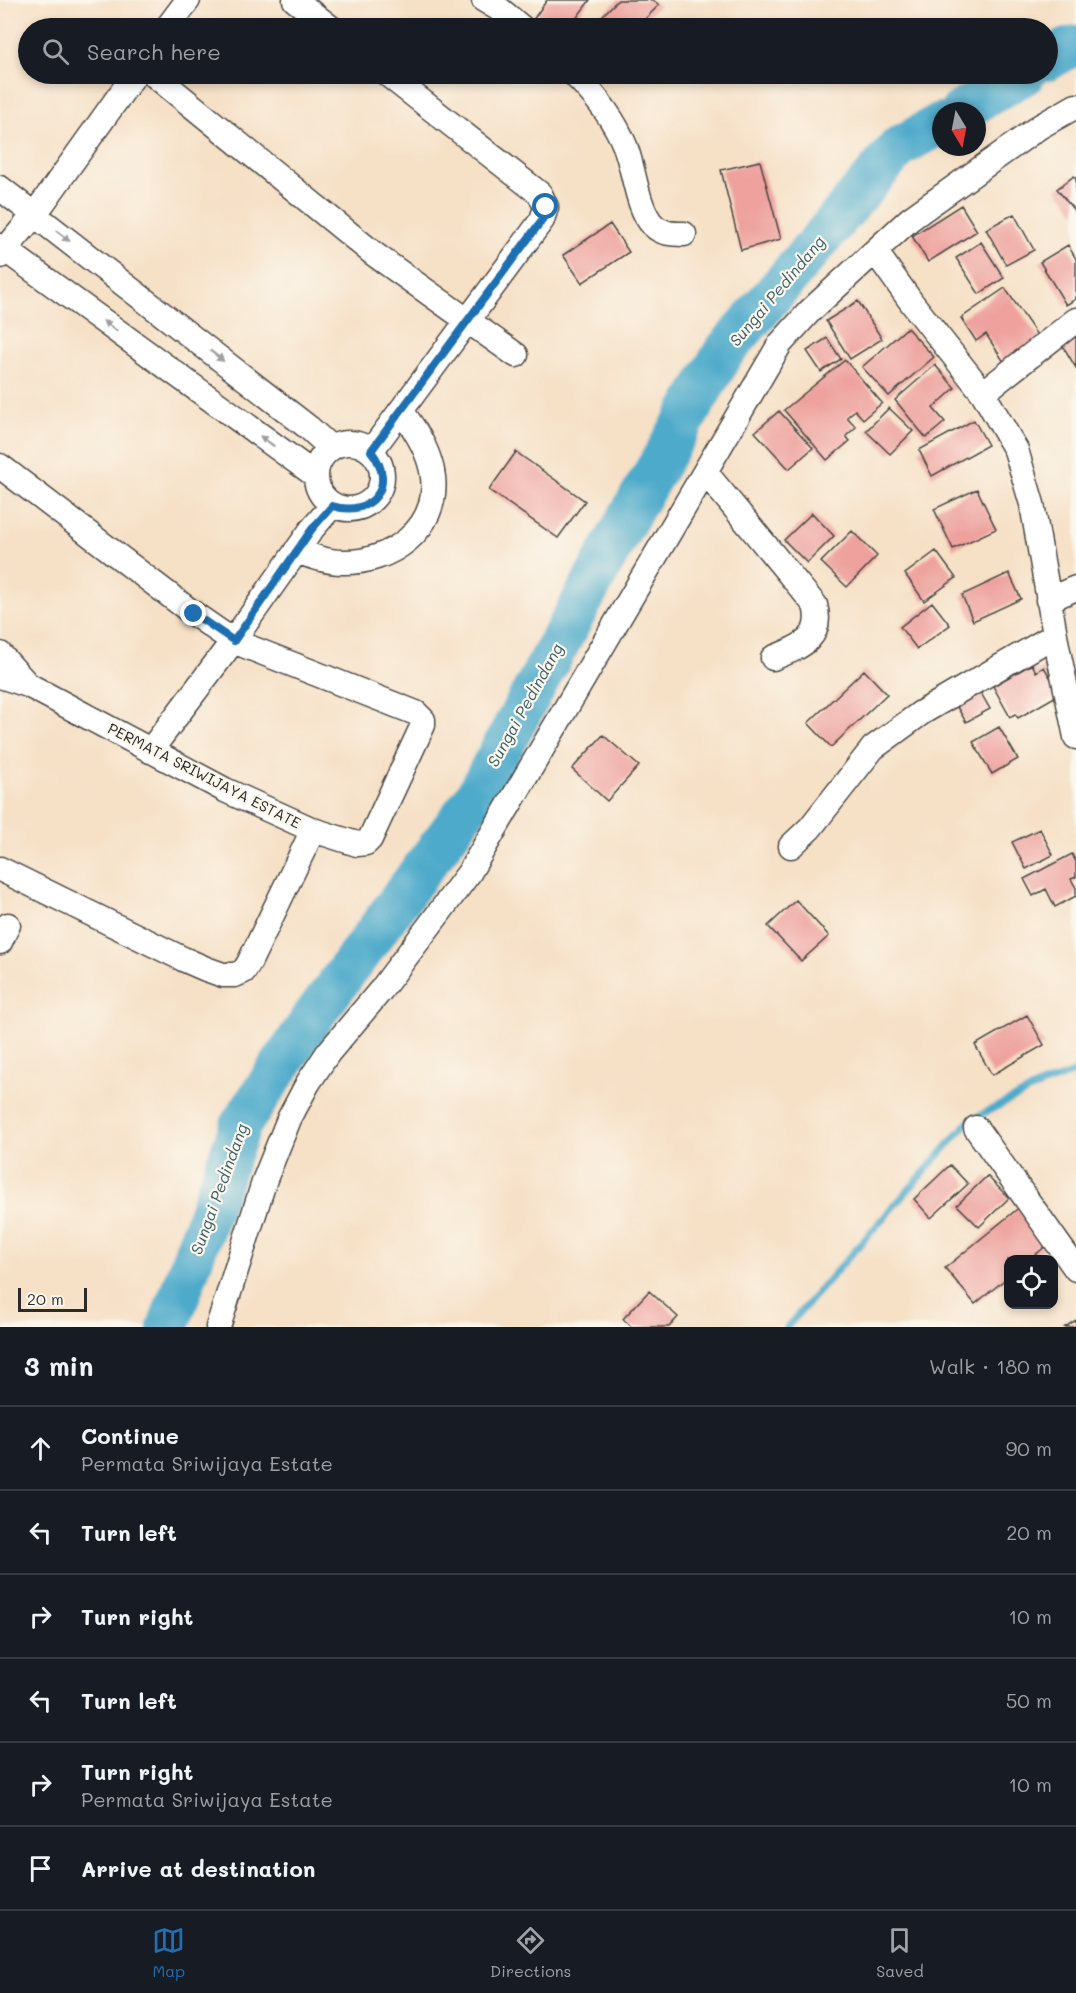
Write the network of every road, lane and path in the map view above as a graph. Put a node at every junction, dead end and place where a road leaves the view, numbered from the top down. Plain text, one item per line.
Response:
1 (188, 0) edge
2 (295, 0) edge
3 (484, 0) edge
4 (174, 18) edge
5 (318, 18) edge
6 (510, 18) edge
7 (128, 84) edge
8 (165, 84) edge
9 (400, 84) edge
10 (583, 84) edge
11 (1076, 106) edge
12 (0, 188) edge
13 (35, 214) junction
14 (684, 234) dead end
15 (2, 250) edge
16 (875, 251) junction
17 (467, 320) junction
18 (1076, 320) edge
19 (516, 355) dead end
20 (983, 393) junction
21 (401, 411) junction
22 (331, 448) junction
23 (371, 451) junction
24 (0, 466) edge
25 (705, 472) junction
26 (315, 475) junction
27 (332, 506) junction
28 (296, 551) junction
29 (1076, 588) edge
30 (1048, 600) junction
31 (1055, 635) junction
32 (234, 641) junction
33 (0, 654) edge
34 (773, 658) dead end
35 (0, 676) edge
36 (28, 685) junction
37 (1076, 737) edge
38 (150, 751) junction
39 (313, 830) junction
40 (791, 846) dead end
41 (0, 869) edge
42 (976, 1128) dead end
43 (1076, 1269) edge
44 (218, 1327) edge

1 - 4 street
2 - 5 street
3 - 6 street
7 - 13 street
8 - 17 street
9 - 17 street
10 - 14 street
11 - 16 street
12 - 13 street
13 - 15 street
13 -> 22 street
26 -> 15 street
16 - 20 street
16 - 25 street
17 - 19 street
17 - 21 street
18 - 20 street
20 - 30 street
21 - 23 street
21 - 28 street
22 - 23 street
22 - 26 street
23 - 27 street
24 - 32 street, PERMATA SRIWIJAYA ESTATE
25 - 34 street
25 - 44 street
26 - 27 street
27 - 28 street
28 - 32 street
29 - 30 street
30 - 31 street
31 - 37 street
31 - 40 street
32 - 38 street
32 - 39 street, PERMATA SRIWIJAYA ESTATE
33 - 36 street, PERMATA SRIWIJAYA ESTATE
35 - 36 street, PERMATA SRIWIJAYA ESTATE
36 - 38 street, PERMATA SRIWIJAYA ESTATE
38 - 39 street, PERMATA SRIWIJAYA ESTATE
39 - 41 street
42 - 43 street

